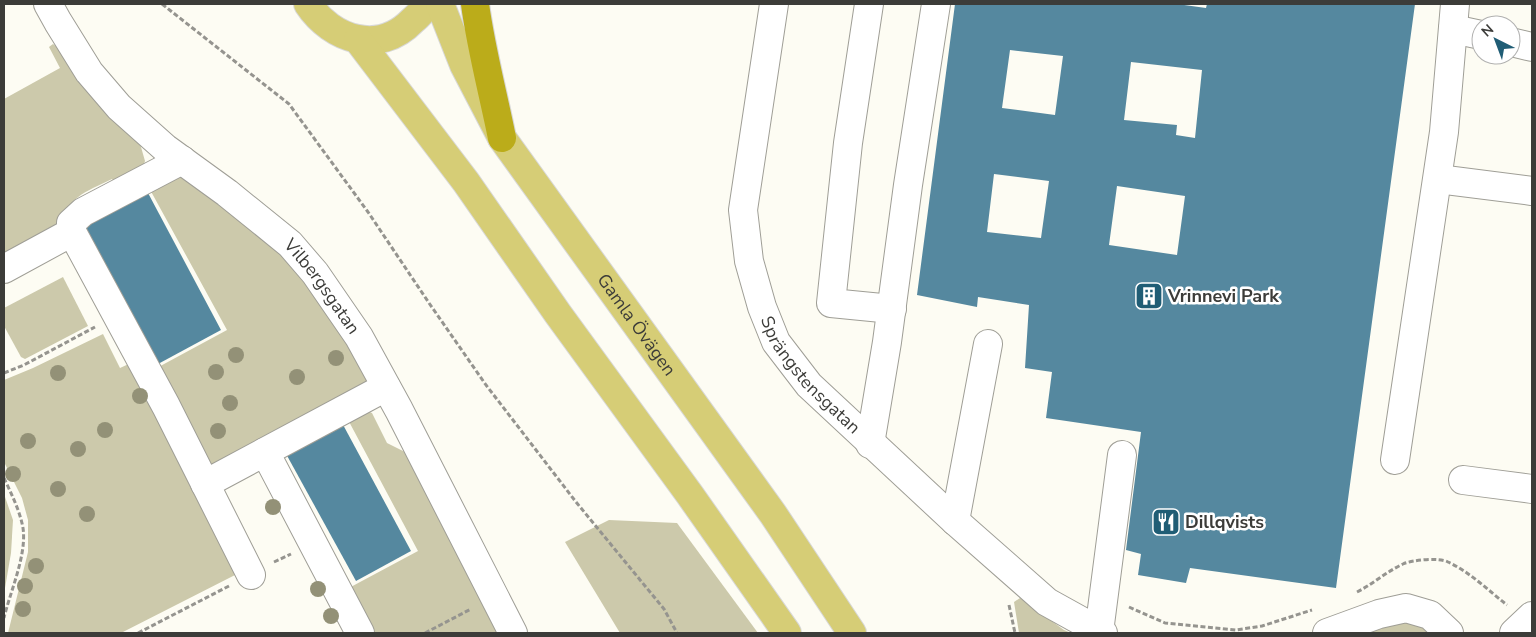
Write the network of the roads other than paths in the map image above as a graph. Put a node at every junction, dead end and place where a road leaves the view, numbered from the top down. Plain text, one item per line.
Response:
1 (48, 4) edge
2 (308, 4) edge
3 (427, 4) edge
4 (440, 4) edge
5 (475, 4) edge
6 (774, 4) edge
7 (868, 4) edge
8 (936, 4) edge
9 (1454, 16) edge
10 (1471, 29) edge
11 (358, 40) junction
12 (502, 138) junction
13 (182, 160) junction
14 (1438, 179) junction
15 (1532, 191) edge
16 (72, 232) junction
17 (4, 269) edge
18 (892, 309) junction
19 (988, 344) dead end
20 (386, 387) junction
21 (870, 444) junction
22 (265, 452) junction
23 (1122, 455) dead end
24 (1395, 460) dead end
25 (1463, 480) dead end
26 (204, 484) junction
27 (1532, 489) edge
28 (954, 521) junction
29 (250, 575) road end
30 (1323, 621) edge
31 (1101, 632) edge
32 (360, 633) edge
33 (513, 633) edge
34 (787, 633) edge
35 (852, 633) edge
36 (1449, 633) edge

1 - 13 street, Vilbergsgatan
2 - 11 main road
3 - 11 main road
4 - 12 main road, Gamla Övägen
5 - 12 highway
6 - 21 street, Sprängstensgatan
7 - 18 street
8 - 18 street
9 - 10 street
9 - 14 street
11 - 34 main road
12 - 35 main road, Gamla Övägen
13 - 16 street
13 - 20 street, Vilbergsgatan
14 - 15 street
14 - 24 street
16 - 17 street
16 - 26 street
18 - 21 street
19 - 28 street
20 - 22 street
20 - 33 street, Vilbergsgatan
21 - 28 street, Sprängstensgatan
22 - 26 street
22 - 32 street
23 - 31 street
25 - 27 street
26 - 29 street
28 - 31 street, Sprängstensgatan
30 - 36 street

